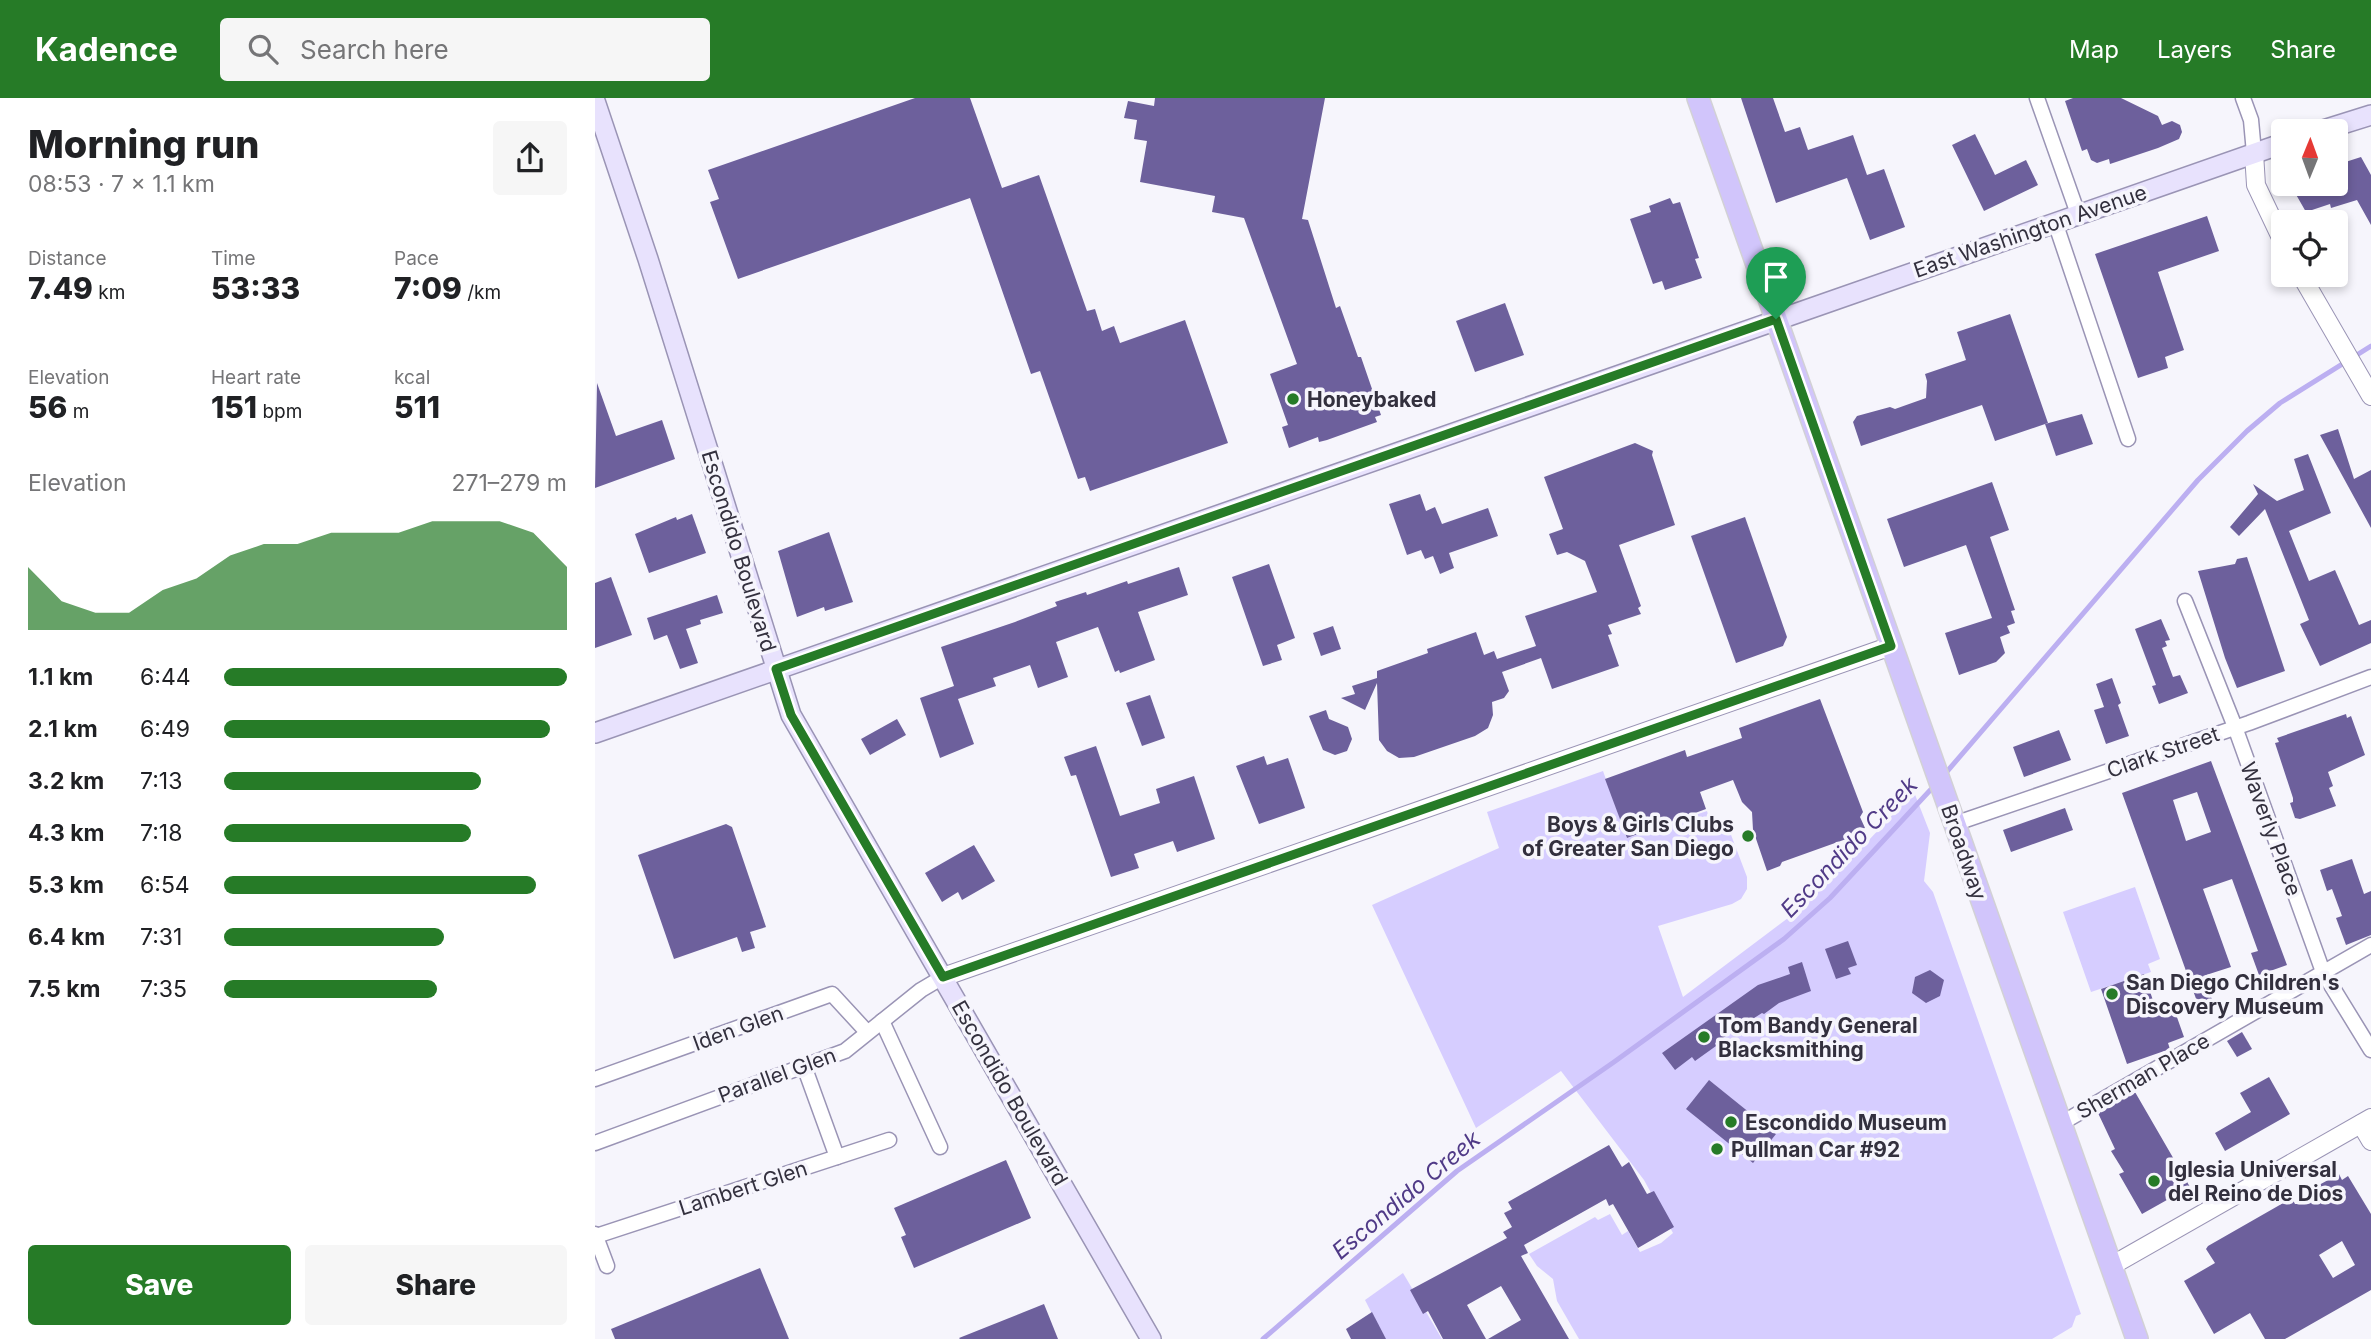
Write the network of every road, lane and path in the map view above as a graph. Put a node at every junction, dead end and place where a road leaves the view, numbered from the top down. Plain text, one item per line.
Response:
1 (1698, 98) edge
2 (2037, 98) edge
3 (2243, 98) edge
4 (595, 101) edge
5 (2371, 115) edge
6 (2349, 122) edge
7 (2271, 147) edge
8 (2254, 153) junction
9 (2078, 214) junction
10 (2271, 217) edge
11 (2055, 222) junction
12 (2308, 287) edge
13 (1776, 319) junction
14 (2369, 392) edge
15 (2128, 439) dead end
16 (2185, 601) dead end
17 (1891, 646) junction
18 (776, 669) junction
19 (2371, 679) edge
20 (2235, 727) junction
21 (595, 733) edge
22 (1954, 824) junction
23 (2371, 944) edge
24 (2323, 972) junction
25 (943, 977) junction
26 (882, 1021) junction
27 (867, 1032) junction
28 (2371, 1050) edge
29 (804, 1066) junction
30 (595, 1079) edge
31 (2366, 1121) edge
32 (2060, 1124) junction
33 (889, 1140) dead end
34 (2371, 1141) edge
35 (595, 1143) edge
36 (940, 1147) dead end
37 (837, 1157) junction
38 (595, 1235) edge
39 (607, 1266) dead end
40 (2111, 1266) junction
41 (1151, 1339) edge
42 (2137, 1339) edge

1 - 13 main road, Broadway
2 - 9 street
3 - 8 street
4 - 18 main road, Escondido Boulevard
5 - 6 main road
7 - 8 main road, East Washington Avenue
8 - 9 main road, East Washington Avenue
8 - 10 street
9 - 11 main road, East Washington Avenue
11 - 13 main road, East Washington Avenue
11 - 15 street
12 - 14 street
13 - 17 main road, Broadway
13 - 18 main road, East Washington Avenue
16 - 20 street, Waverly Place
17 - 22 main road, Broadway
17 - 25 street
18 - 21 main road, East Washington Avenue
18 - 25 main road, Escondido Boulevard
19 - 20 street, Clark Street
20 - 22 street, Clark Street
20 - 24 street, Waverly Place
22 - 32 main road, Broadway
23 - 24 street, Sherman Place
24 - 28 street, Waverly Place
24 - 32 street, Sherman Place
25 - 26 street, Parallel Glen
25 - 41 main road, Escondido Boulevard
26 - 27 street, Parallel Glen
26 - 36 street
27 - 29 street, Parallel Glen
27 - 30 street, Iden Glen
29 - 35 street, Parallel Glen
29 - 37 street
31 - 34 street
31 - 40 street
32 - 40 main road, Broadway
33 - 37 street, Lambert Glen
37 - 38 street, Lambert Glen
38 - 39 street
40 - 42 main road, Broadway

